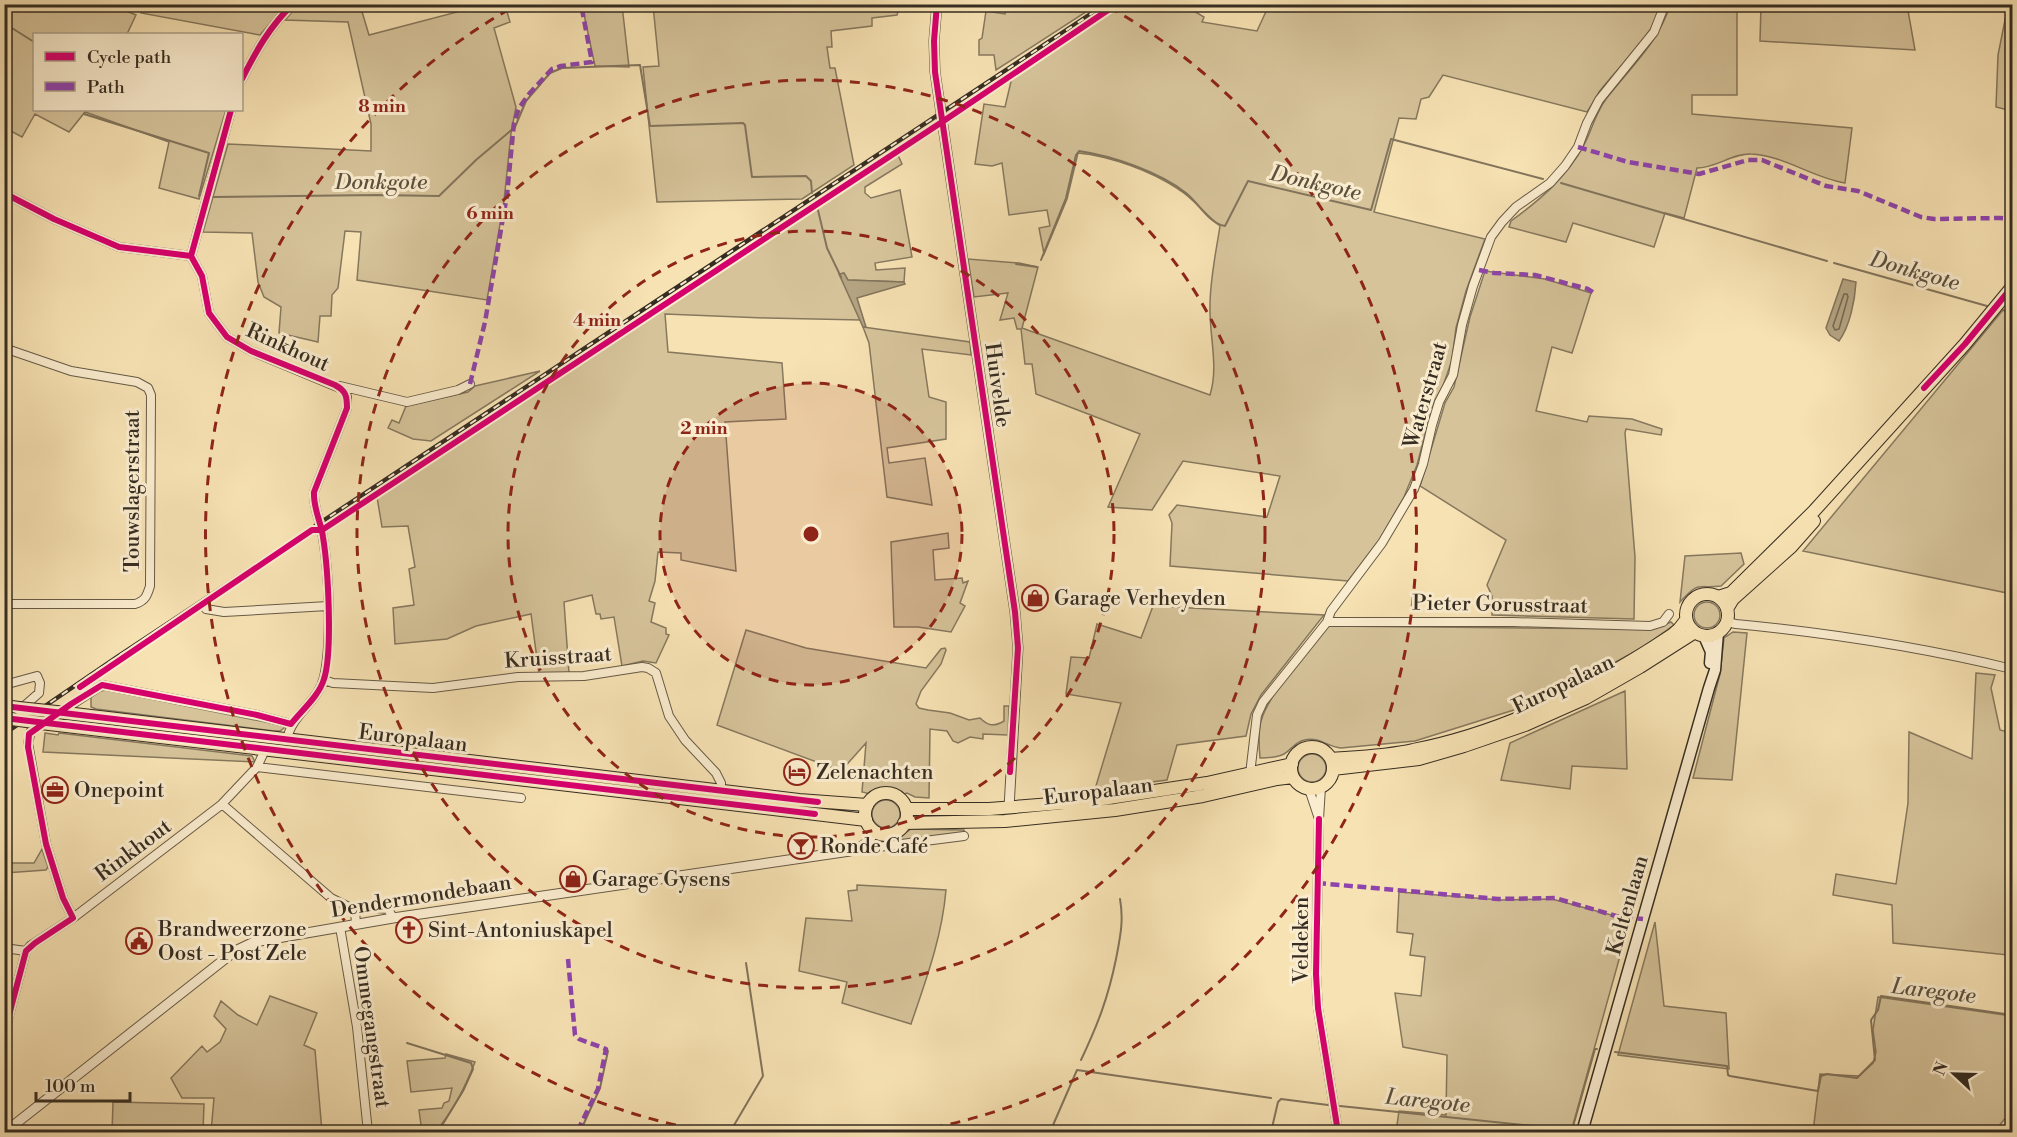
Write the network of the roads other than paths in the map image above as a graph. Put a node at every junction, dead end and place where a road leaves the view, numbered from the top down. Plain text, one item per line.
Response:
1 (293, 4) edge
2 (937, 4) edge
3 (1665, 4) edge
4 (243, 77) edge
5 (231, 111) edge
6 (4, 193) edge
7 (191, 256) junction
8 (2013, 287) edge
9 (1965, 344) junction
10 (4, 348) edge
11 (470, 384) dead end
12 (335, 385) junction
13 (1718, 597) junction
14 (4, 604) edge
15 (328, 606) junction
16 (206, 609) dead end
17 (1668, 614) dead end
18 (1726, 615) junction
19 (1686, 620) junction
20 (1327, 622) junction
21 (1718, 632) junction
22 (1700, 634) junction
23 (2013, 669) edge
24 (324, 680) junction
25 (4, 685) edge
26 (1708, 688) junction
27 (4, 706) edge
28 (4, 719) edge
29 (291, 724) junction
30 (287, 740) junction
31 (265, 750) junction
32 (1292, 764) junction
33 (1332, 764) junction
34 (257, 767) junction
35 (1250, 774) junction
36 (1293, 777) junction
37 (1315, 788) junction
38 (721, 791) junction
39 (521, 798) dead end
40 (222, 804) junction
41 (867, 805) junction
42 (1009, 808) junction
43 (906, 809) junction
44 (866, 820) junction
45 (904, 823) junction
46 (875, 832) junction
47 (964, 836) dead end
48 (867, 843) junction
49 (355, 910) junction
50 (73, 918) junction
51 (393, 918) junction
52 (356, 924) junction
53 (340, 927) junction
54 (4, 948) edge
55 (27, 951) junction
56 (4, 1034) edge
57 (5, 1132) edge
58 (368, 1132) edge
59 (1338, 1132) edge
60 (1582, 1132) edge

1 - 4 street
2 - 42 street, Huivelde
3 - 20 street, Waterstraat
5 - 7 street
6 - 7 street
7 - 12 street, Rinkhout
8 - 9 main road, Europalaan
9 - 13 main road, Europalaan
9 - 18 main road, Europalaan
10 - 14 street, Touwslagerstraat
11 - 12 street
12 - 15 street, Rinkhout
13 - 18 main road
13 - 19 main road, Europalaan
15 - 16 street
15 - 24 street, Rinkhout
17 - 20 street, Pieter Gorusstraat
18 - 21 main road, Europalaan
18 - 23 street
19 - 22 main road
19 - 33 main road, Europalaan
20 - 35 street, Waterstraat
21 - 22 main road, Europalaan
21 - 26 main road, Keltenlaan
22 - 26 main road, Keltenlaan
22 - 33 main road, Europalaan
24 - 29 street, Rinkhout
24 - 38 street, Kruisstraat
25 - 28 street
26 - 60 main road, Keltenlaan
27 - 30 main road, Europalaan, bridge
28 - 31 main road, Europalaan, bridge
29 - 30 street, Rinkhout
29 - 50 street
30 - 38 main road, Europalaan
31 - 34 street, Rinkhout
31 - 44 main road, Europalaan
32 - 33 main road, Europalaan
32 - 35 main road, Europalaan
32 - 36 main road
33 - 37 main road
34 - 39 street
34 - 40 street, Rinkhout
35 - 42 main road, Europalaan
36 - 37 main road
36 - 45 main road, Europalaan
37 - 59 street, Veldeken
38 - 41 main road, Europalaan
40 - 49 street
40 - 50 street, Rinkhout
41 - 43 main road, Europalaan
41 - 44 main road
42 - 43 main road, Europalaan
43 - 45 main road
44 - 46 main road
45 - 46 main road, Europalaan
46 - 48 street
47 - 48 street, Dendermondebaan
48 - 51 street, Dendermondebaan
49 - 51 street
49 - 52 street
50 - 55 street, Rinkhout
51 - 52 street, Dendermondebaan
52 - 53 street, Dendermondebaan
53 - 57 street, Dendermondebaan
53 - 58 street, Ommegangstraat
54 - 55 street
55 - 56 street

